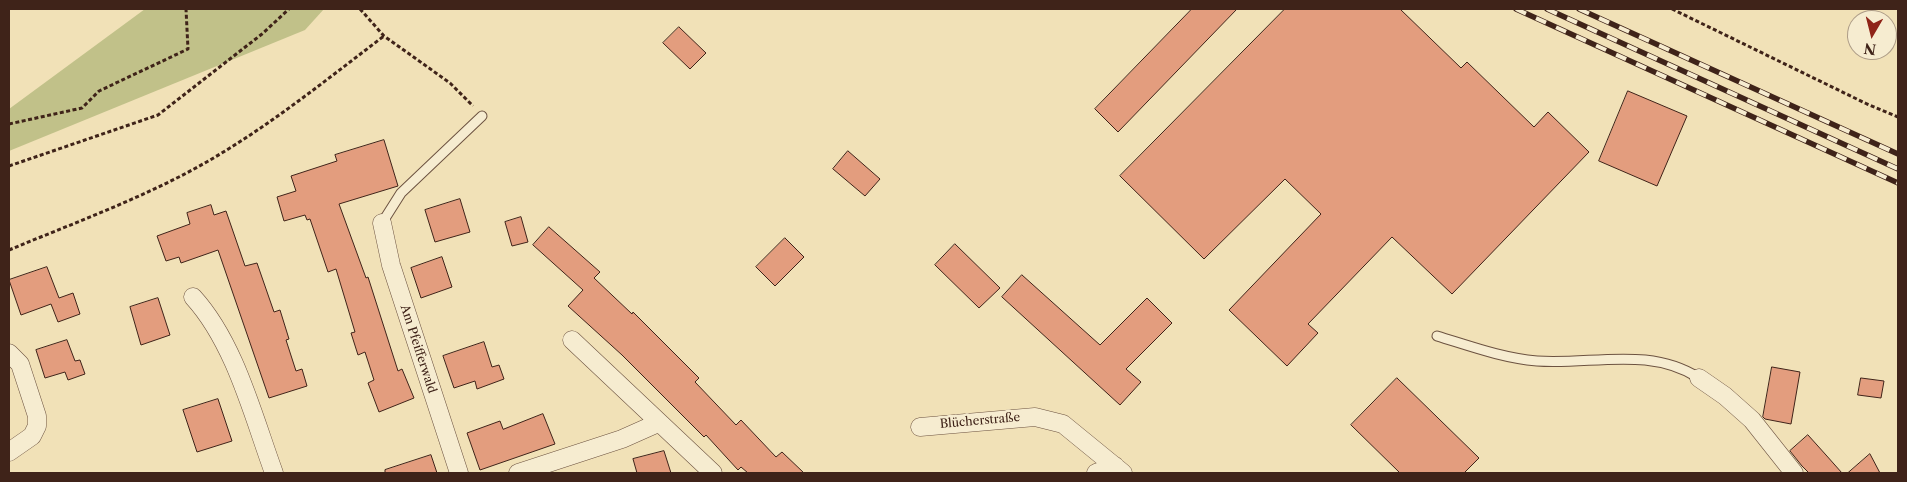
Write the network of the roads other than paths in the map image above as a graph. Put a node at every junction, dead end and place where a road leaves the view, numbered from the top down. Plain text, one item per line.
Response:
1 (482, 116) road end
2 (382, 222) joint
3 (193, 297) dead end
4 (1437, 336) dead end
5 (572, 340) dead end
6 (9, 353) edge
7 (1699, 378) joint
8 (658, 423) junction
9 (920, 427) dead end
10 (9, 452) edge
11 (1119, 470) edge
12 (274, 473) edge
13 (459, 473) edge
14 (518, 473) edge
15 (713, 473) edge
16 (1096, 473) edge
17 (1794, 473) edge

1 - 2 lane
2 - 13 street, Am Pfeifferwald
3 - 12 street
4 - 7 lane
5 - 8 street
6 - 10 street
7 - 17 street
8 - 14 street
8 - 15 street
9 - 11 street, Blücherstraße
11 - 16 street, Blücherstraße

